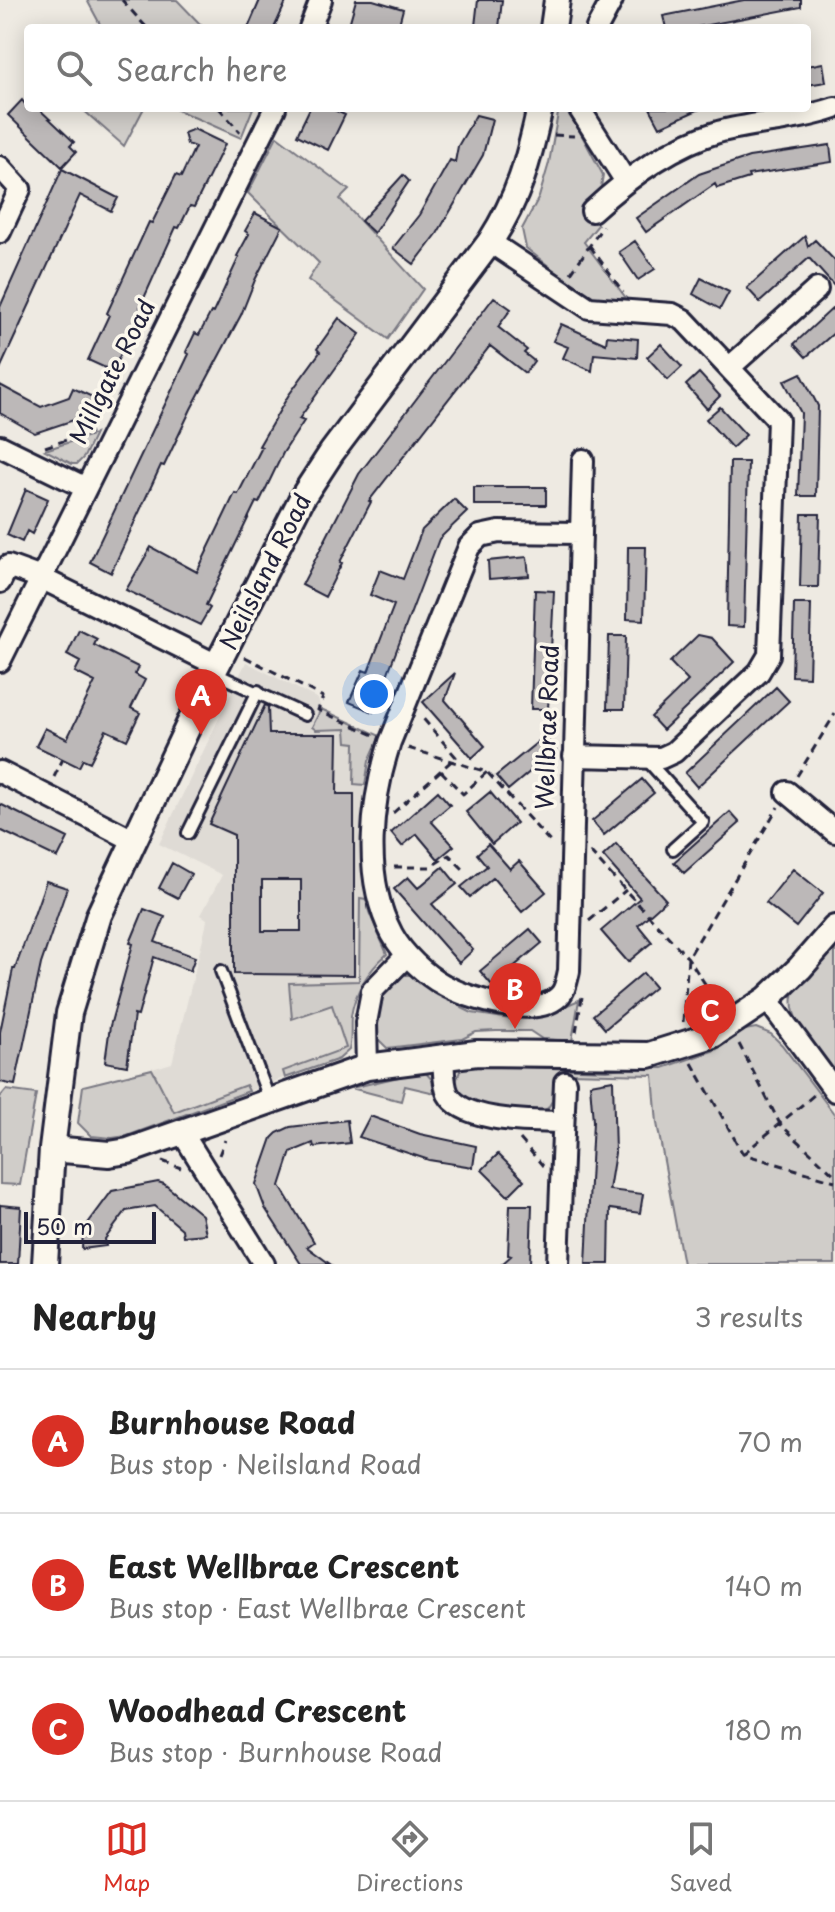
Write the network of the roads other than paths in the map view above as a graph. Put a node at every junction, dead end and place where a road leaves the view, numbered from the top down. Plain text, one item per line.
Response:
1 (321, 0) edge
2 (557, 0) edge
3 (612, 0) edge
4 (312, 24) edge
5 (554, 24) edge
6 (599, 24) edge
7 (835, 108) edge
8 (273, 112) edge
9 (539, 112) edge
10 (581, 112) edge
11 (0, 167) edge
12 (625, 180) junction
13 (598, 218) road end
14 (0, 232) edge
15 (490, 242) junction
16 (817, 289) dead end
17 (730, 367) junction
18 (9, 451) edge
19 (583, 460) dead end
20 (84, 487) junction
21 (579, 533) junction
22 (41, 578) junction
23 (0, 582) edge
24 (0, 661) edge
25 (216, 669) junction
26 (258, 691) junction
27 (305, 715) dead end
28 (574, 756) junction
29 (645, 757) junction
30 (0, 772) edge
31 (787, 792) road end
32 (835, 832) edge
33 (188, 833) dead end
34 (135, 841) junction
35 (673, 849) dead end
36 (835, 928) edge
37 (407, 955) junction
38 (221, 971) dead end
39 (767, 999) junction
40 (443, 1056) junction
41 (367, 1067) junction
42 (565, 1082) dead end
43 (825, 1092) edge
44 (270, 1102) junction
45 (562, 1122) junction
46 (183, 1134) junction
47 (52, 1149) junction
48 (45, 1264) edge
49 (264, 1264) edge
50 (558, 1264) edge

1 - 4 street
2 - 5 street
3 - 6 street
7 - 12 street
8 - 20 street, Millgate Road
9 - 15 street, Neilsland Road
10 - 12 street
11 - 14 street
12 - 13 street
15 - 17 street
15 - 25 street, Neilsland Road
16 - 17 street
17 - 29 street
18 - 20 street
19 - 21 street, Wellbrae Road
20 - 22 street, Millgate Road
21 - 28 street, Wellbrae Road
21 - 37 street
22 - 23 street
22 - 24 street, Millgate Road
22 - 25 street
25 - 26 lane
25 - 34 street, Neilsland Road
26 - 27 lane
26 - 33 lane
28 - 29 street
28 - 37 street, Wellbrae Road
29 - 35 lane
30 - 34 street
31 - 32 street
34 - 47 street, Neilsland Road
36 - 39 street
37 - 41 street
38 - 44 lane
39 - 40 street
39 - 43 street
40 - 41 street
40 - 45 street
41 - 44 street
42 - 45 street
44 - 46 street
45 - 50 street
46 - 47 street
46 - 49 street
47 - 48 street, Neilsland Road

